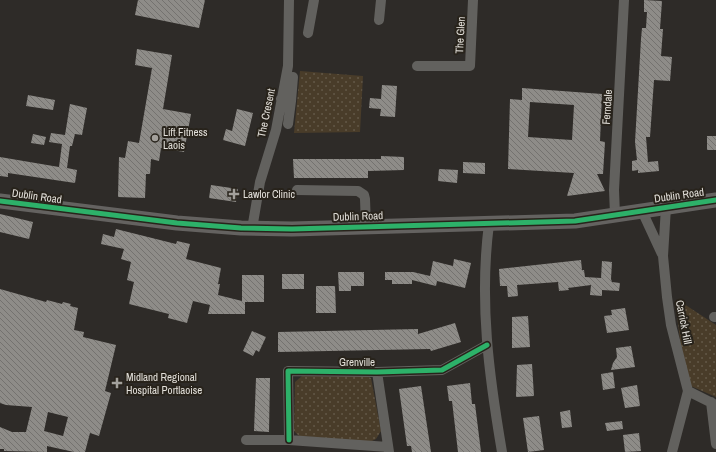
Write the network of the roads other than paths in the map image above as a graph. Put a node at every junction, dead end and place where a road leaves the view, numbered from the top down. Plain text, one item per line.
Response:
1 (289, 0) edge
2 (314, 0) edge
3 (381, 0) edge
4 (473, 0) edge
5 (624, 0) edge
6 (380, 20) dead end
7 (308, 33) dead end
8 (417, 66) dead end
9 (293, 78) dead end
10 (286, 100) junction
11 (288, 124) dead end
12 (297, 190) dead end
13 (716, 200) edge
14 (0, 201) edge
15 (666, 207) junction
16 (642, 211) junction
17 (615, 215) junction
18 (489, 224) junction
19 (366, 226) junction
20 (252, 229) junction
21 (663, 256) junction
22 (487, 345) junction
23 (377, 372) junction
24 (688, 391) junction
25 (713, 404) edge
26 (246, 440) dead end
27 (289, 440) junction
28 (716, 444) edge
29 (388, 449) edge
30 (502, 452) edge
31 (672, 452) edge

1 - 10 street, The Cresent
2 - 7 street
3 - 6 street
4 - 8 street, The Glen
5 - 17 street, Ferndale
9 - 10 street
10 - 11 street
10 - 20 street, The Cresent
12 - 19 street
13 - 15 main road, Dublin Road
14 - 20 main road, Dublin Road
15 - 16 main road, Dublin Road
15 - 21 street, Carrick Hill
16 - 17 main road, Dublin Road
16 - 21 street, Carrick Hill
17 - 18 main road, Dublin Road
18 - 19 main road, Dublin Road
18 - 22 street
19 - 20 main road, Dublin Road
21 - 24 street, Carrick Hill
22 - 23 street, Grenville
22 - 30 street
23 - 27 street, Grenville
23 - 29 street, Grenville
24 - 25 street
24 - 31 street, Carrick Hill
25 - 28 street
26 - 27 street, Grenville
27 - 29 street, Grenville

